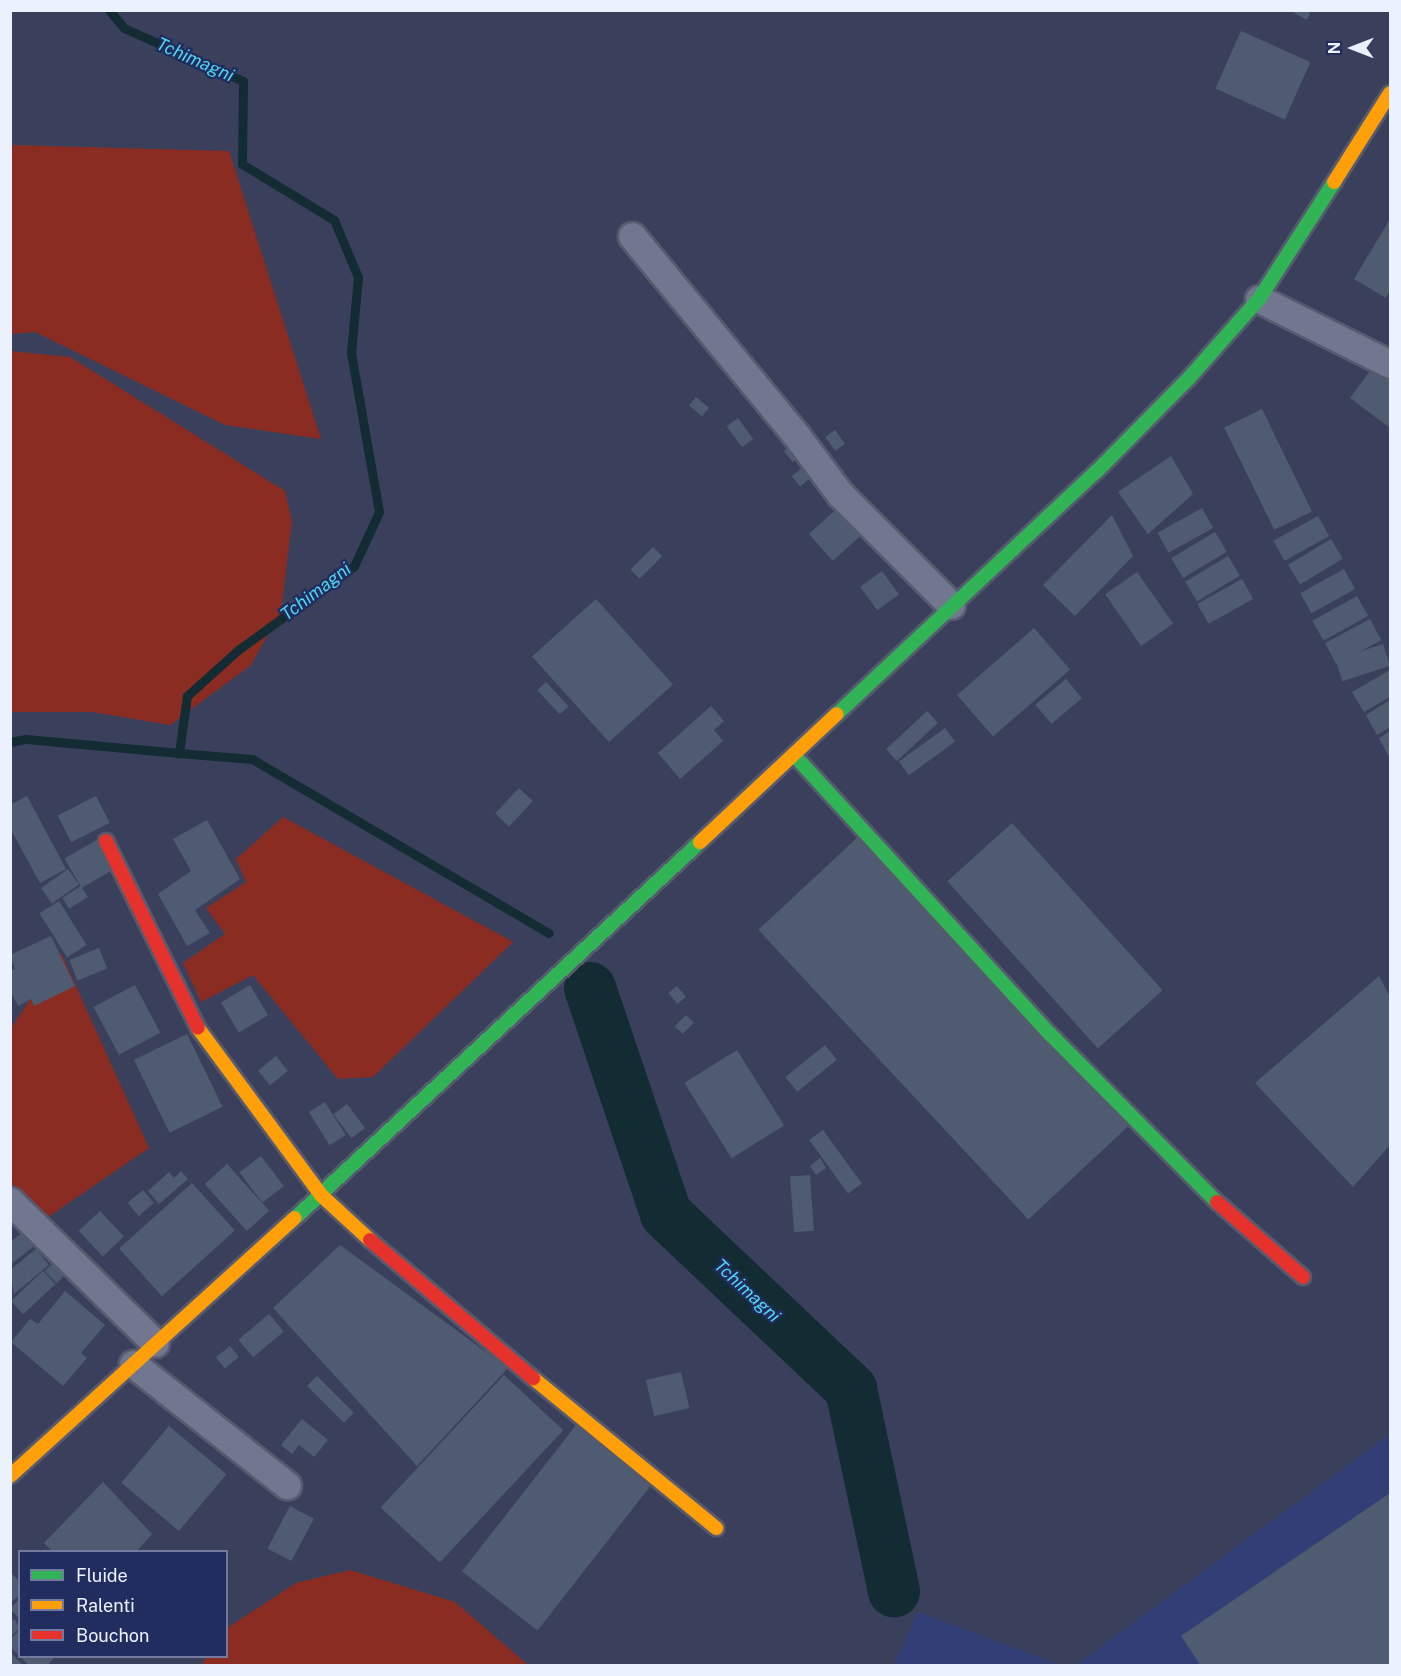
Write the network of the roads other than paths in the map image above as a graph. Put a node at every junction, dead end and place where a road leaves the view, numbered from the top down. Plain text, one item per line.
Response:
1 (1390, 93) edge
2 (632, 236) dead end
3 (1259, 299) junction
4 (1390, 364) edge
5 (951, 605) junction
6 (794, 755) junction
7 (106, 841) dead end
8 (321, 1195) junction
9 (14, 1213) edge
10 (1303, 1277) dead end
11 (155, 1342) junction
12 (133, 1364) junction
13 (10, 1476) edge
14 (287, 1485) dead end
15 (716, 1528) dead end

1 - 3 main road
2 - 5 street
3 - 4 street
3 - 5 main road
5 - 6 main road
6 - 8 main road
6 - 10 main road
7 - 8 main road
8 - 11 main road
8 - 15 main road
9 - 11 street
11 - 12 main road
12 - 13 main road
12 - 14 street

